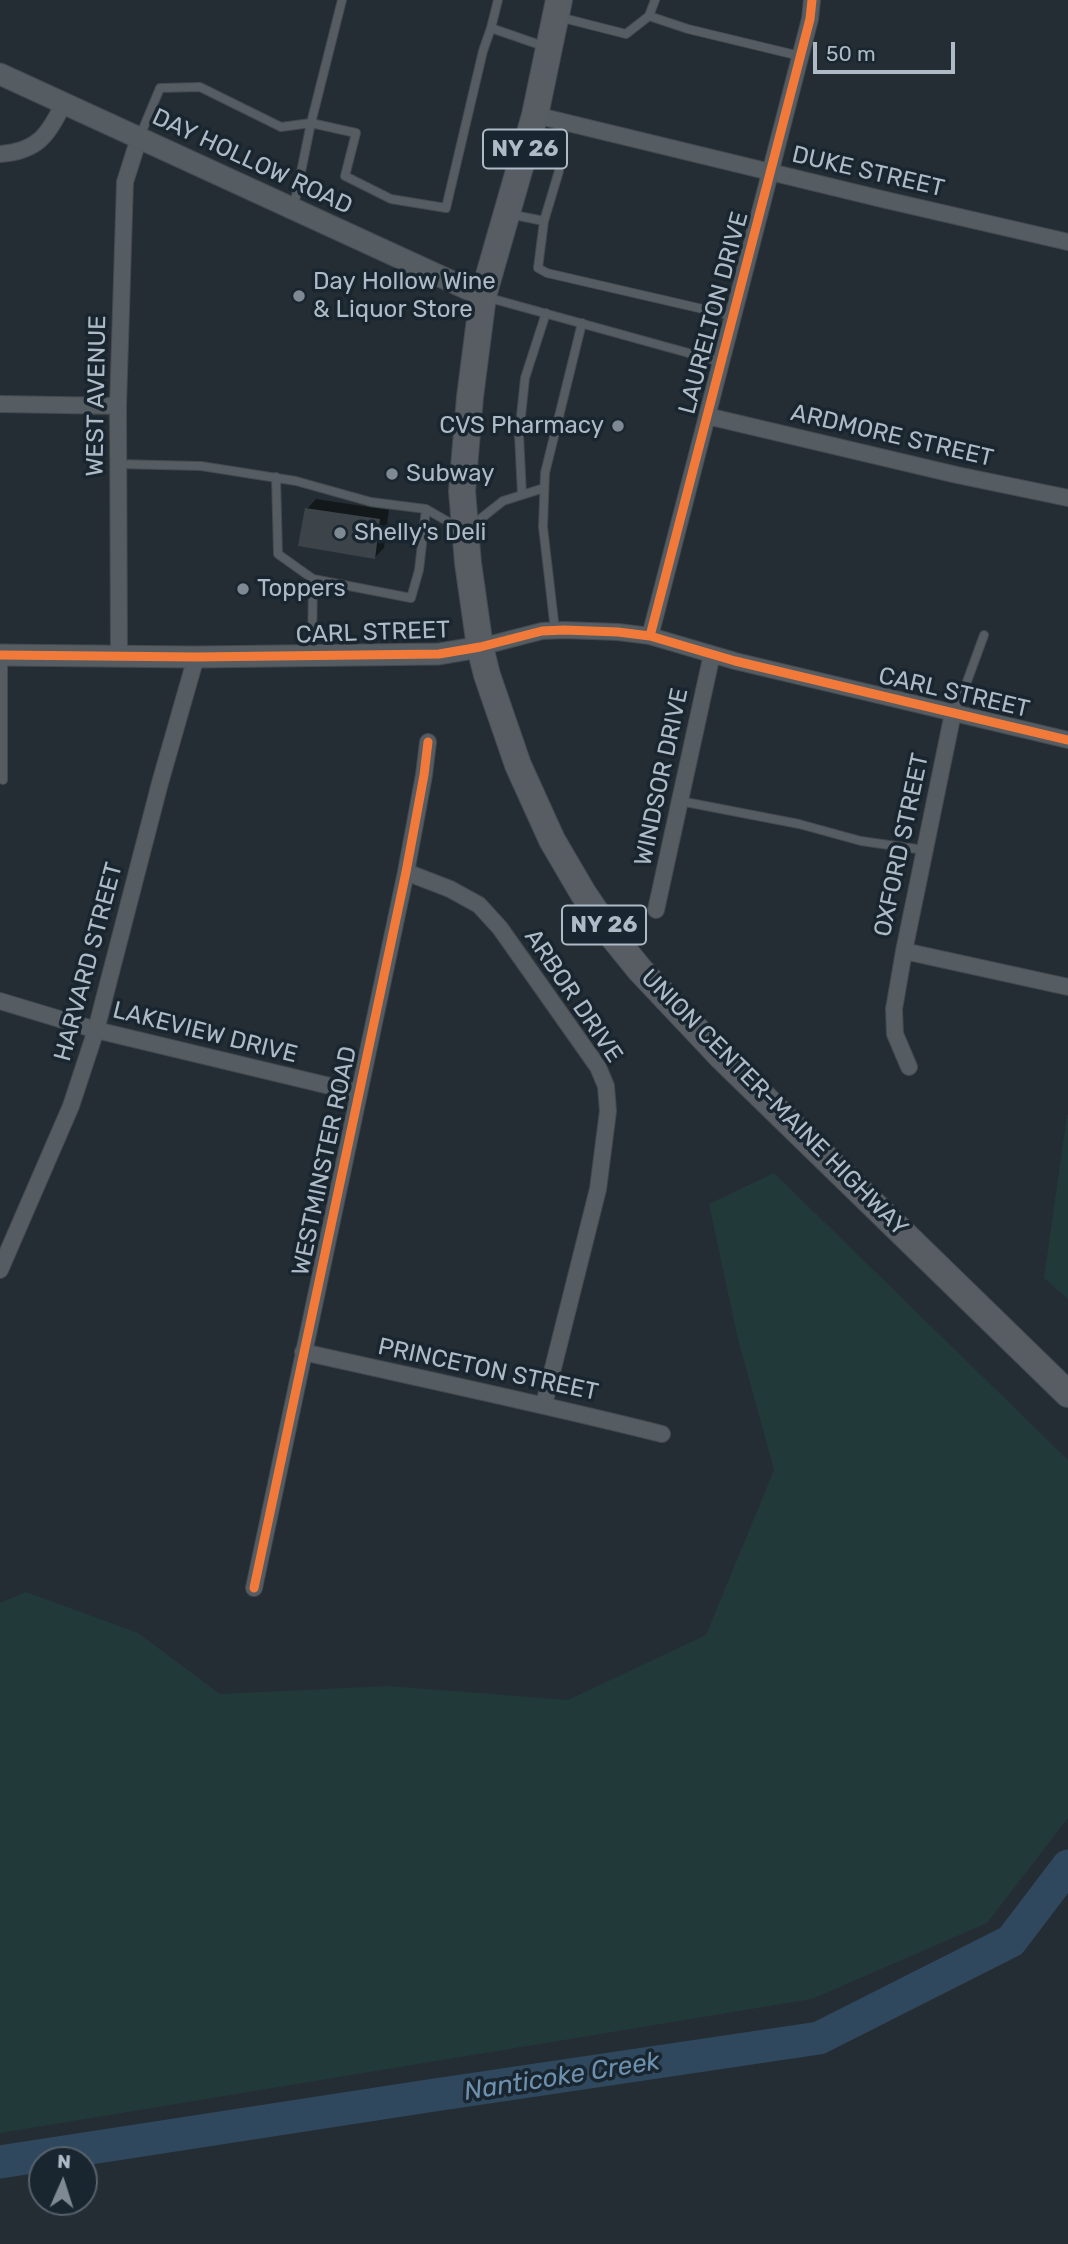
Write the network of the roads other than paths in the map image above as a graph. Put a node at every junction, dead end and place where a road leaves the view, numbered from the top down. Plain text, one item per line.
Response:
1 (342, 0) edge
2 (498, 0) edge
3 (655, 0) edge
4 (812, 0) edge
5 (557, 8) edge
6 (649, 16) junction
7 (491, 28) junction
8 (549, 48) junction
9 (800, 56) junction
10 (0, 74) edge
11 (64, 103) junction
12 (535, 114) junction
13 (311, 123) junction
14 (139, 138) junction
15 (0, 154) edge
16 (559, 171) dead end
17 (771, 173) junction
18 (293, 210) junction
19 (506, 213) junction
20 (544, 221) junction
21 (1068, 242) edge
22 (483, 296) junction
23 (546, 313) junction
24 (733, 316) junction
25 (582, 323) junction
26 (721, 362) junction
27 (0, 404) edge
28 (118, 406) junction
29 (707, 416) junction
30 (118, 464) junction
31 (276, 477) junction
32 (544, 488) junction
33 (522, 494) junction
34 (1068, 498) edge
35 (426, 509) junction
36 (464, 531) junction
37 (313, 579) junction
38 (555, 631) junction
39 (984, 635) dead end
40 (650, 636) junction
41 (480, 647) junction
42 (712, 654) junction
43 (2, 655) edge
44 (312, 655) junction
45 (120, 657) junction
46 (195, 657) junction
47 (953, 713) junction
48 (1068, 740) edge
49 (428, 742) dead end
50 (3, 780) dead end
51 (680, 801) junction
52 (925, 849) junction
53 (406, 872) junction
54 (656, 910) dead end
55 (904, 951) junction
56 (1068, 987) edge
57 (0, 1001) edge
58 (96, 1030) junction
59 (909, 1067) dead end
60 (359, 1093) junction
61 (0, 1270) edge
62 (303, 1352) junction
63 (1068, 1394) edge
64 (544, 1404) junction
65 (663, 1434) dead end
66 (254, 1588) dead end

1 - 13 lane
2 - 7 lane
3 - 6 lane
4 - 9 street, LAURELTON DRIVE
5 - 6 lane
5 - 8 main road, UNION CENTER-MAINE HIGHWAY / NY 26
6 - 9 lane
7 - 8 lane
7 - 13 lane
8 - 12 main road, UNION CENTER-MAINE HIGHWAY / NY 26
9 - 17 street, LAURELTON DRIVE
10 - 11 street, DAY HOLLOW ROAD
11 - 14 street, DAY HOLLOW ROAD
11 - 15 street
12 - 17 street, DUKE STREET
12 - 19 main road, UNION CENTER-MAINE HIGHWAY / NY 26
13 - 14 lane
13 - 18 lane
14 - 18 street, DAY HOLLOW ROAD
14 - 28 street, WEST AVENUE
16 - 20 lane
17 - 21 street, DUKE STREET
17 - 24 street, LAURELTON DRIVE
18 - 22 street, DAY HOLLOW ROAD
19 - 20 lane
19 - 22 main road, UNION CENTER-MAINE HIGHWAY / NY 26
20 - 24 lane
22 - 23 lane
22 - 36 main road, UNION CENTER-MAINE HIGHWAY / NY 26
23 - 25 lane
23 - 33 lane
24 - 26 street, LAURELTON DRIVE
25 - 26 lane
25 - 32 lane
26 - 29 street, LAURELTON DRIVE
27 - 28 street
28 - 30 street, WEST AVENUE
29 - 34 street, ARDMORE STREET
29 - 40 street, LAURELTON DRIVE
30 - 31 lane
30 - 45 street, WEST AVENUE
31 - 35 lane
31 - 37 lane
32 - 33 lane
32 - 38 lane
33 - 36 lane
35 - 36 lane
35 - 37 lane
36 - 41 main road, UNION CENTER-MAINE HIGHWAY / NY 26
37 - 44 lane
38 - 40 street, CARL STREET
38 - 41 street, CARL STREET
39 - 47 lane, OXFORD STREET
40 - 42 street, CARL STREET
41 - 44 street, CARL STREET
41 - 63 main road, UNION CENTER-MAINE HIGHWAY / NY 26
42 - 47 street, CARL STREET
42 - 51 street, WINDSOR DRIVE
43 - 45 street, CARL STREET
43 - 50 lane
44 - 46 street, CARL STREET
45 - 46 street, CARL STREET
46 - 58 street, HARVARD STREET
47 - 48 street, CARL STREET
47 - 52 street, OXFORD STREET
49 - 53 street, WESTMINSTER ROAD
51 - 52 lane
51 - 54 street, WINDSOR DRIVE
52 - 55 street, OXFORD STREET
53 - 60 street, WESTMINSTER ROAD
53 - 64 street, ARBOR DRIVE
55 - 56 street
55 - 59 street, OXFORD STREET
57 - 58 street, LAKEVIEW DRIVE
58 - 60 street, LAKEVIEW DRIVE
58 - 61 street, HARVARD STREET
60 - 62 street, WESTMINSTER ROAD
62 - 64 street, PRINCETON STREET
62 - 66 street, WESTMINSTER ROAD
64 - 65 street, PRINCETON STREET

